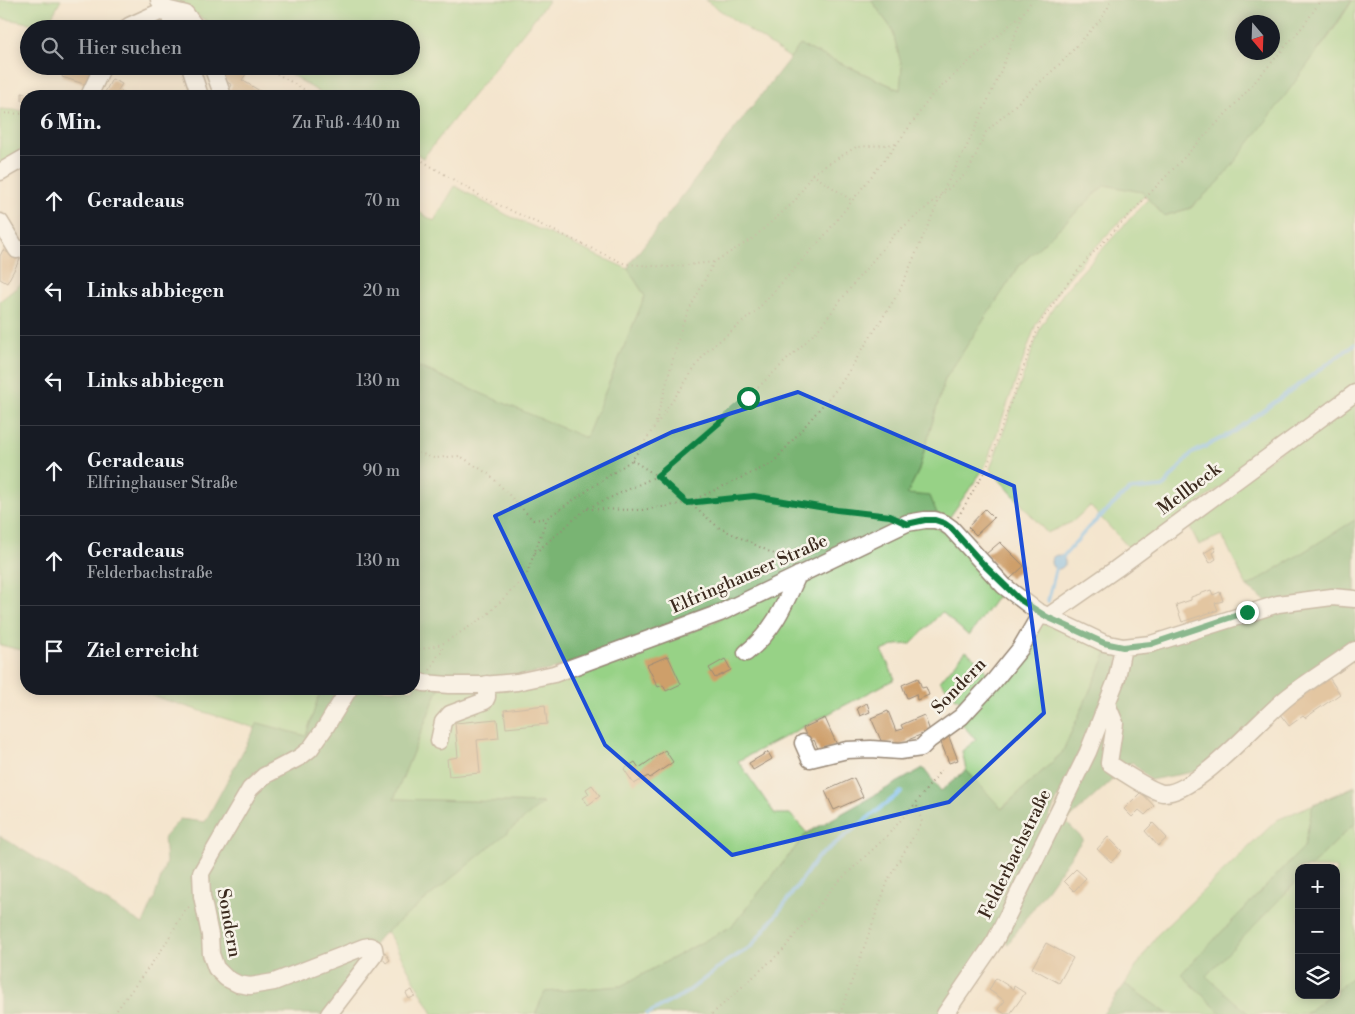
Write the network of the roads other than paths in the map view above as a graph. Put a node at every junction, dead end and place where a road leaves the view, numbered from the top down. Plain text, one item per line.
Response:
1 (163, 5) edge
2 (139, 20) edge
3 (170, 20) edge
4 (190, 20) edge
5 (100, 75) edge
6 (193, 75) edge
7 (215, 75) edge
8 (92, 90) edge
9 (198, 90) edge
10 (221, 90) edge
11 (20, 160) edge
12 (0, 172) edge
13 (0, 222) edge
14 (17, 250) dead end
15 (1355, 393) edge
16 (804, 573) junction
17 (1355, 599) edge
18 (1042, 614) junction
19 (1123, 647) junction
20 (1355, 650) edge
21 (746, 653) dead end
22 (420, 681) edge
23 (487, 684) junction
24 (345, 695) edge
25 (1107, 704) junction
26 (439, 741) dead end
27 (803, 743) dead end
28 (329, 1014) edge
29 (945, 1014) edge

1 - 2 street
1 - 3 street
1 - 4 street
5 - 8 street
6 - 9 street
7 - 10 street
11 - 12 street
13 - 14 street
15 - 18 street, Mellbeck
16 - 18 street, Elfringhauser Straße
16 - 21 street
16 - 23 street, Elfringhauser Straße
17 - 19 street
18 - 19 street
18 - 27 street, Sondern
19 - 25 street, Felderbachstraße
20 - 25 street
22 - 23 street, Elfringhauser Straße
23 - 26 street
24 - 28 street, Sondern
25 - 29 street, Felderbachstraße

